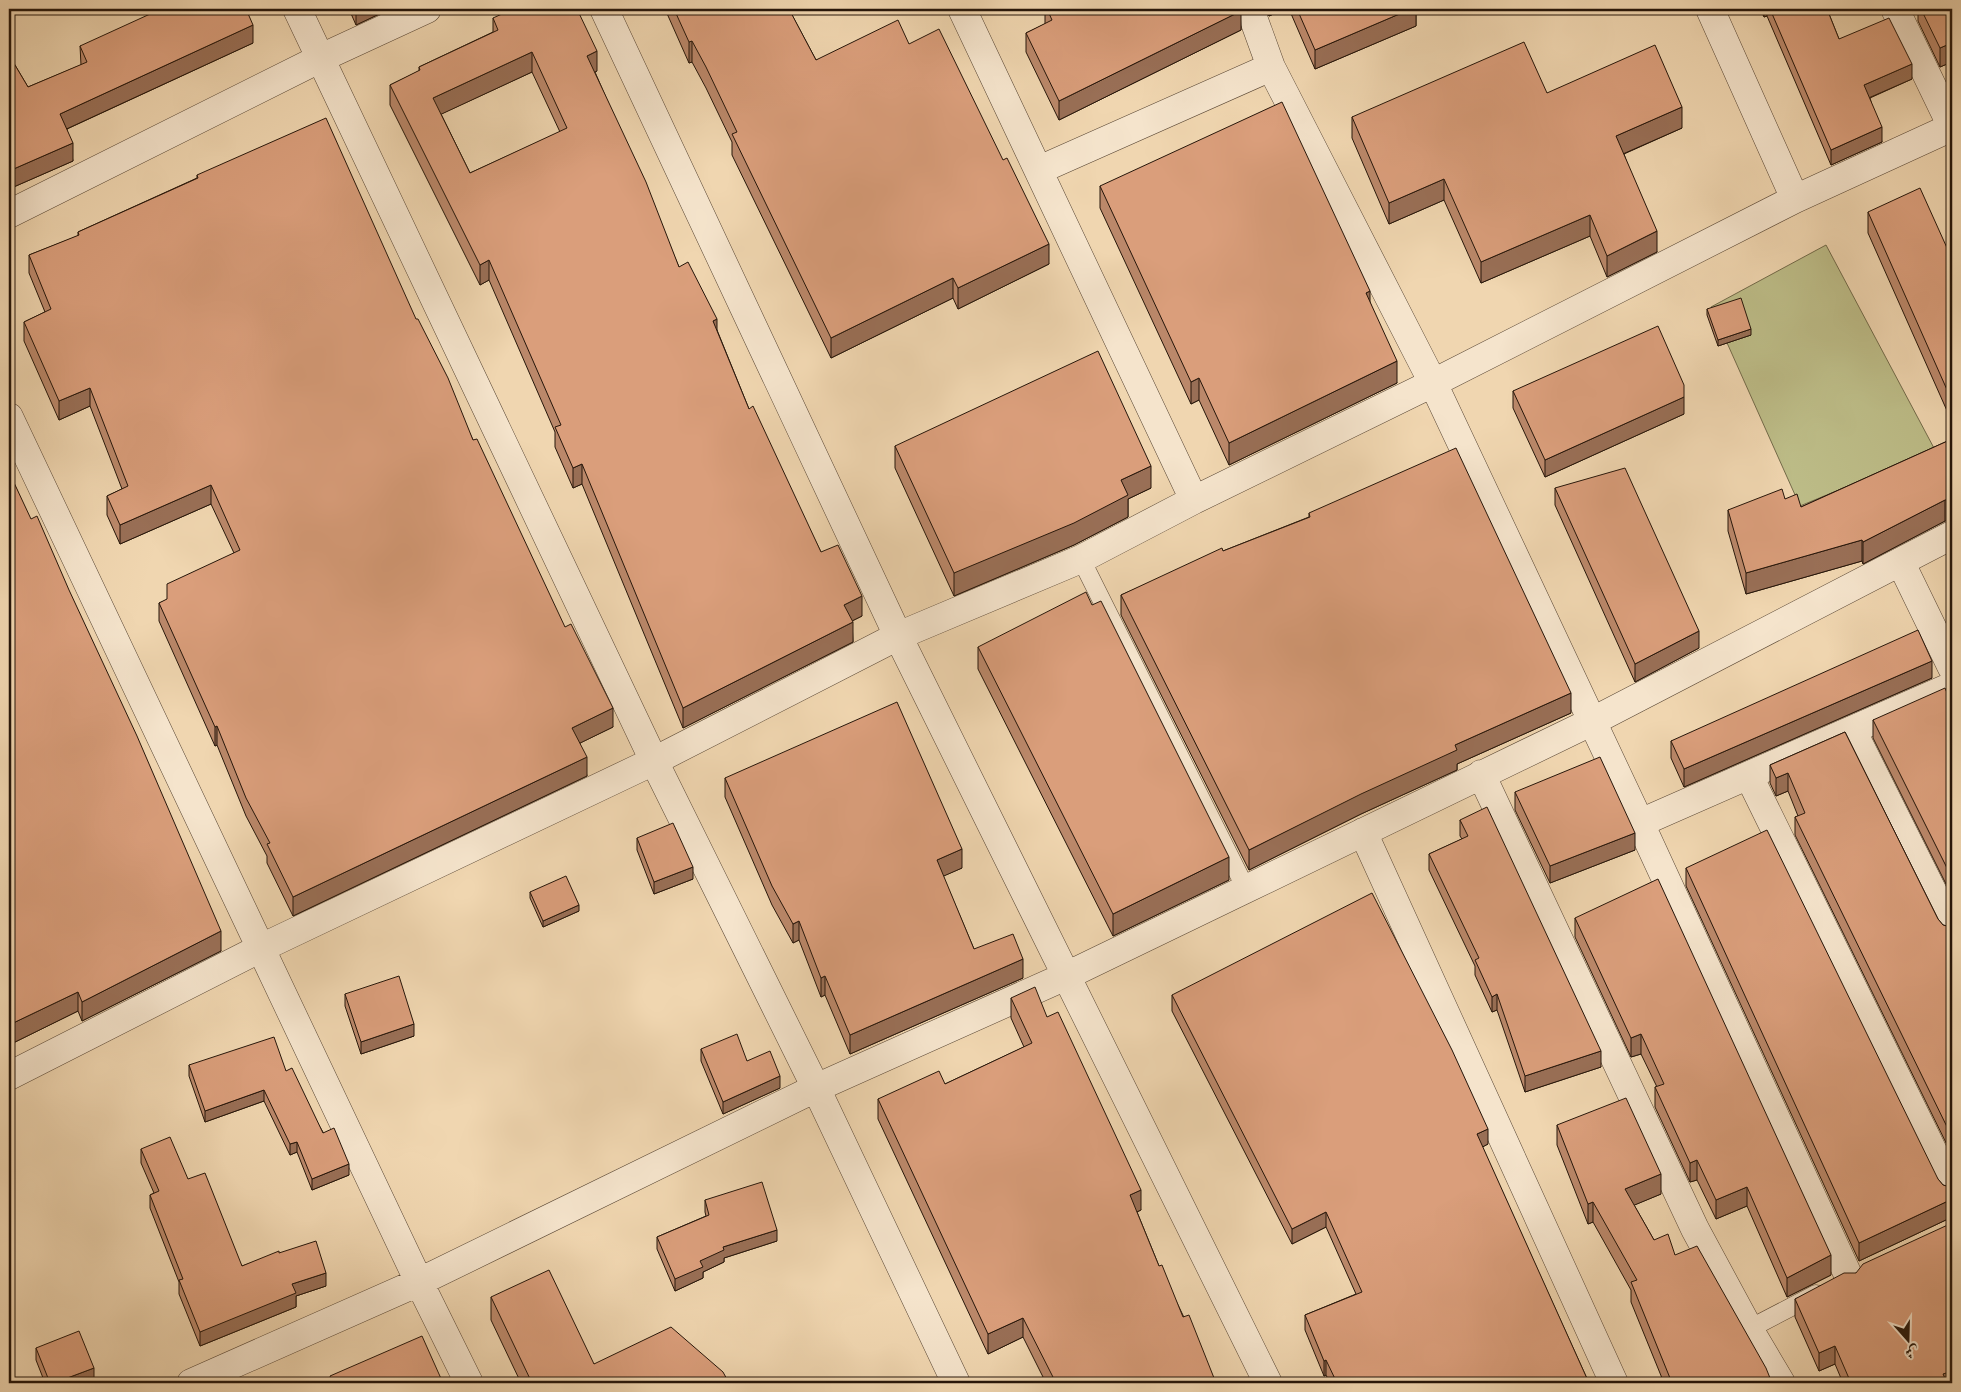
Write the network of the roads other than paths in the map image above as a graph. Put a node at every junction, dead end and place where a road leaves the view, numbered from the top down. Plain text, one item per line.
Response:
1 (297, 9) edge
2 (427, 9) edge
3 (604, 9) edge
4 (962, 9) edge
5 (1250, 9) edge
6 (1710, 9) edge
7 (1896, 9) edge
8 (321, 58) junction
9 (1271, 67) junction
10 (1952, 127) edge
11 (1039, 170) junction
12 (1795, 199) junction
13 (9, 214) edge
14 (1433, 383) junction
15 (9, 416) edge
16 (1194, 500) junction
17 (1952, 535) edge
18 (1081, 559) junction
19 (1901, 562) junction
20 (898, 636) junction
21 (1952, 668) edge
22 (1952, 686) edge
23 (1591, 722) junction
24 (1852, 730) junction
25 (654, 761) junction
26 (1481, 774) junction
27 (1749, 776) junction
28 (1640, 823) junction
29 (1363, 832) junction
30 (1246, 889) junction
31 (1952, 930) edge
32 (261, 948) junction
33 (1066, 976) junction
34 (9, 1076) edge
35 (816, 1088) junction
36 (1952, 1190) edge
37 (1858, 1273) joint
38 (419, 1282) junction
39 (1749, 1329) junction
40 (191, 1383) edge
41 (469, 1383) edge
42 (956, 1383) edge
43 (1268, 1383) edge
44 (1614, 1383) edge
45 (1781, 1383) edge

1 - 8 street
2 - 8 street
3 - 20 street
4 - 11 street
5 - 9 street
6 - 12 street
7 - 10 street
8 - 13 street
8 - 25 street
9 - 11 street
9 - 14 street
10 - 12 street
11 - 16 street
12 - 14 street
14 - 16 street
14 - 23 street
15 - 32 street
16 - 18 street
17 - 19 street
18 - 20 street
18 - 30 lane
19 - 21 street
19 - 23 street
20 - 25 street
20 - 33 street
22 - 24 street
23 - 26 street
23 - 28 street
24 - 27 street
24 - 31 street
25 - 32 street
25 - 35 street
26 - 29 street
26 - 39 street
27 - 28 street
27 - 36 street
28 - 37 street
29 - 30 street
29 - 44 street
30 - 33 street
32 - 34 street
32 - 38 street
33 - 35 street
33 - 43 street
35 - 38 street
35 - 42 street
37 - 39 lane
38 - 40 street
38 - 41 street
39 - 45 street

